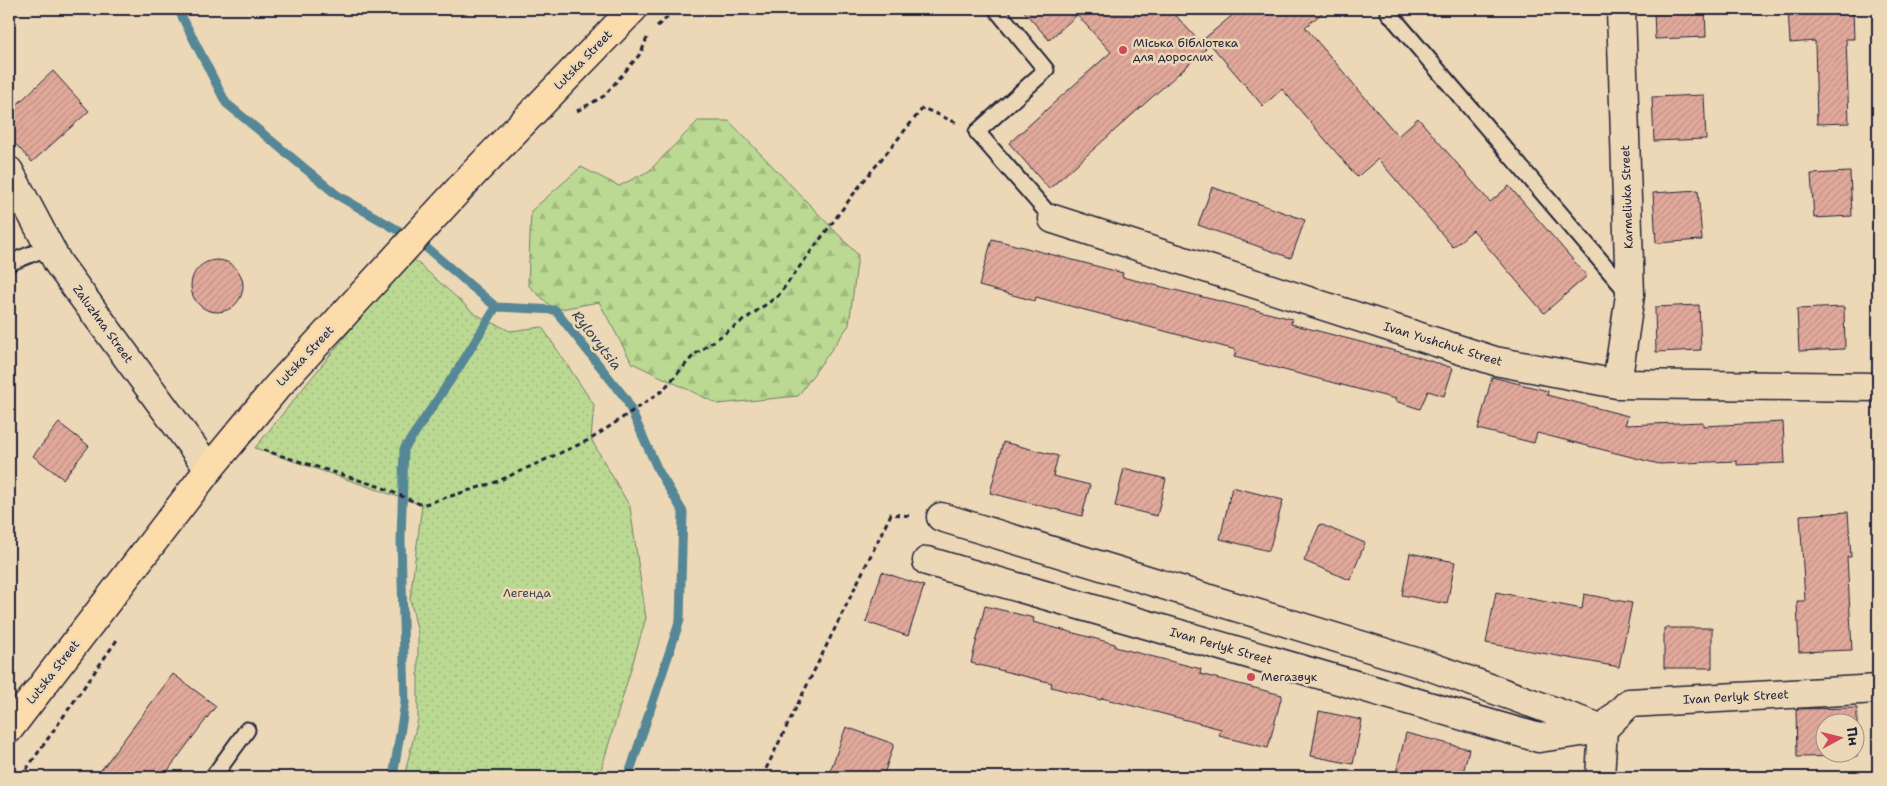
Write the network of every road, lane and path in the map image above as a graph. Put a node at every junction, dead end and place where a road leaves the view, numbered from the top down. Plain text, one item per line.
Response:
1 (632, 9) edge
2 (996, 9) edge
3 (1391, 9) edge
4 (1621, 9) edge
5 (977, 132) junction
6 (9, 171) edge
7 (1053, 219) joint
8 (49, 247) junction
9 (9, 263) edge
10 (1630, 295) junction
11 (1617, 384) junction
12 (1878, 387) edge
13 (255, 448) dead end
14 (210, 469) junction
15 (940, 517) joint
16 (927, 561) dead end
17 (124, 630) dead end
18 (1878, 689) edge
19 (9, 729) edge
20 (1603, 729) junction
21 (247, 730) dead end
22 (21, 777) edge
23 (213, 777) edge
24 (762, 777) edge
25 (1600, 777) edge

1 - 14 main road, Lutska Street
2 - 5 lane
3 - 10 lane
4 - 10 street, Karmeliuka Street
5 - 7 lane
5 - 13 path
6 - 8 street, Zaluzhna Street
7 - 11 street, Ivan Yushchuk Street
8 - 9 lane
8 - 14 street, Zaluzhna Street
10 - 11 street, Karmeliuka Street
11 - 12 street, Ivan Yushchuk Street
14 - 19 main road, Lutska Street
15 - 20 street
15 - 24 path
16 - 20 street, Ivan Perlyk Street
17 - 22 path
18 - 20 street, Ivan Perlyk Street
20 - 25 street
21 - 23 lane

